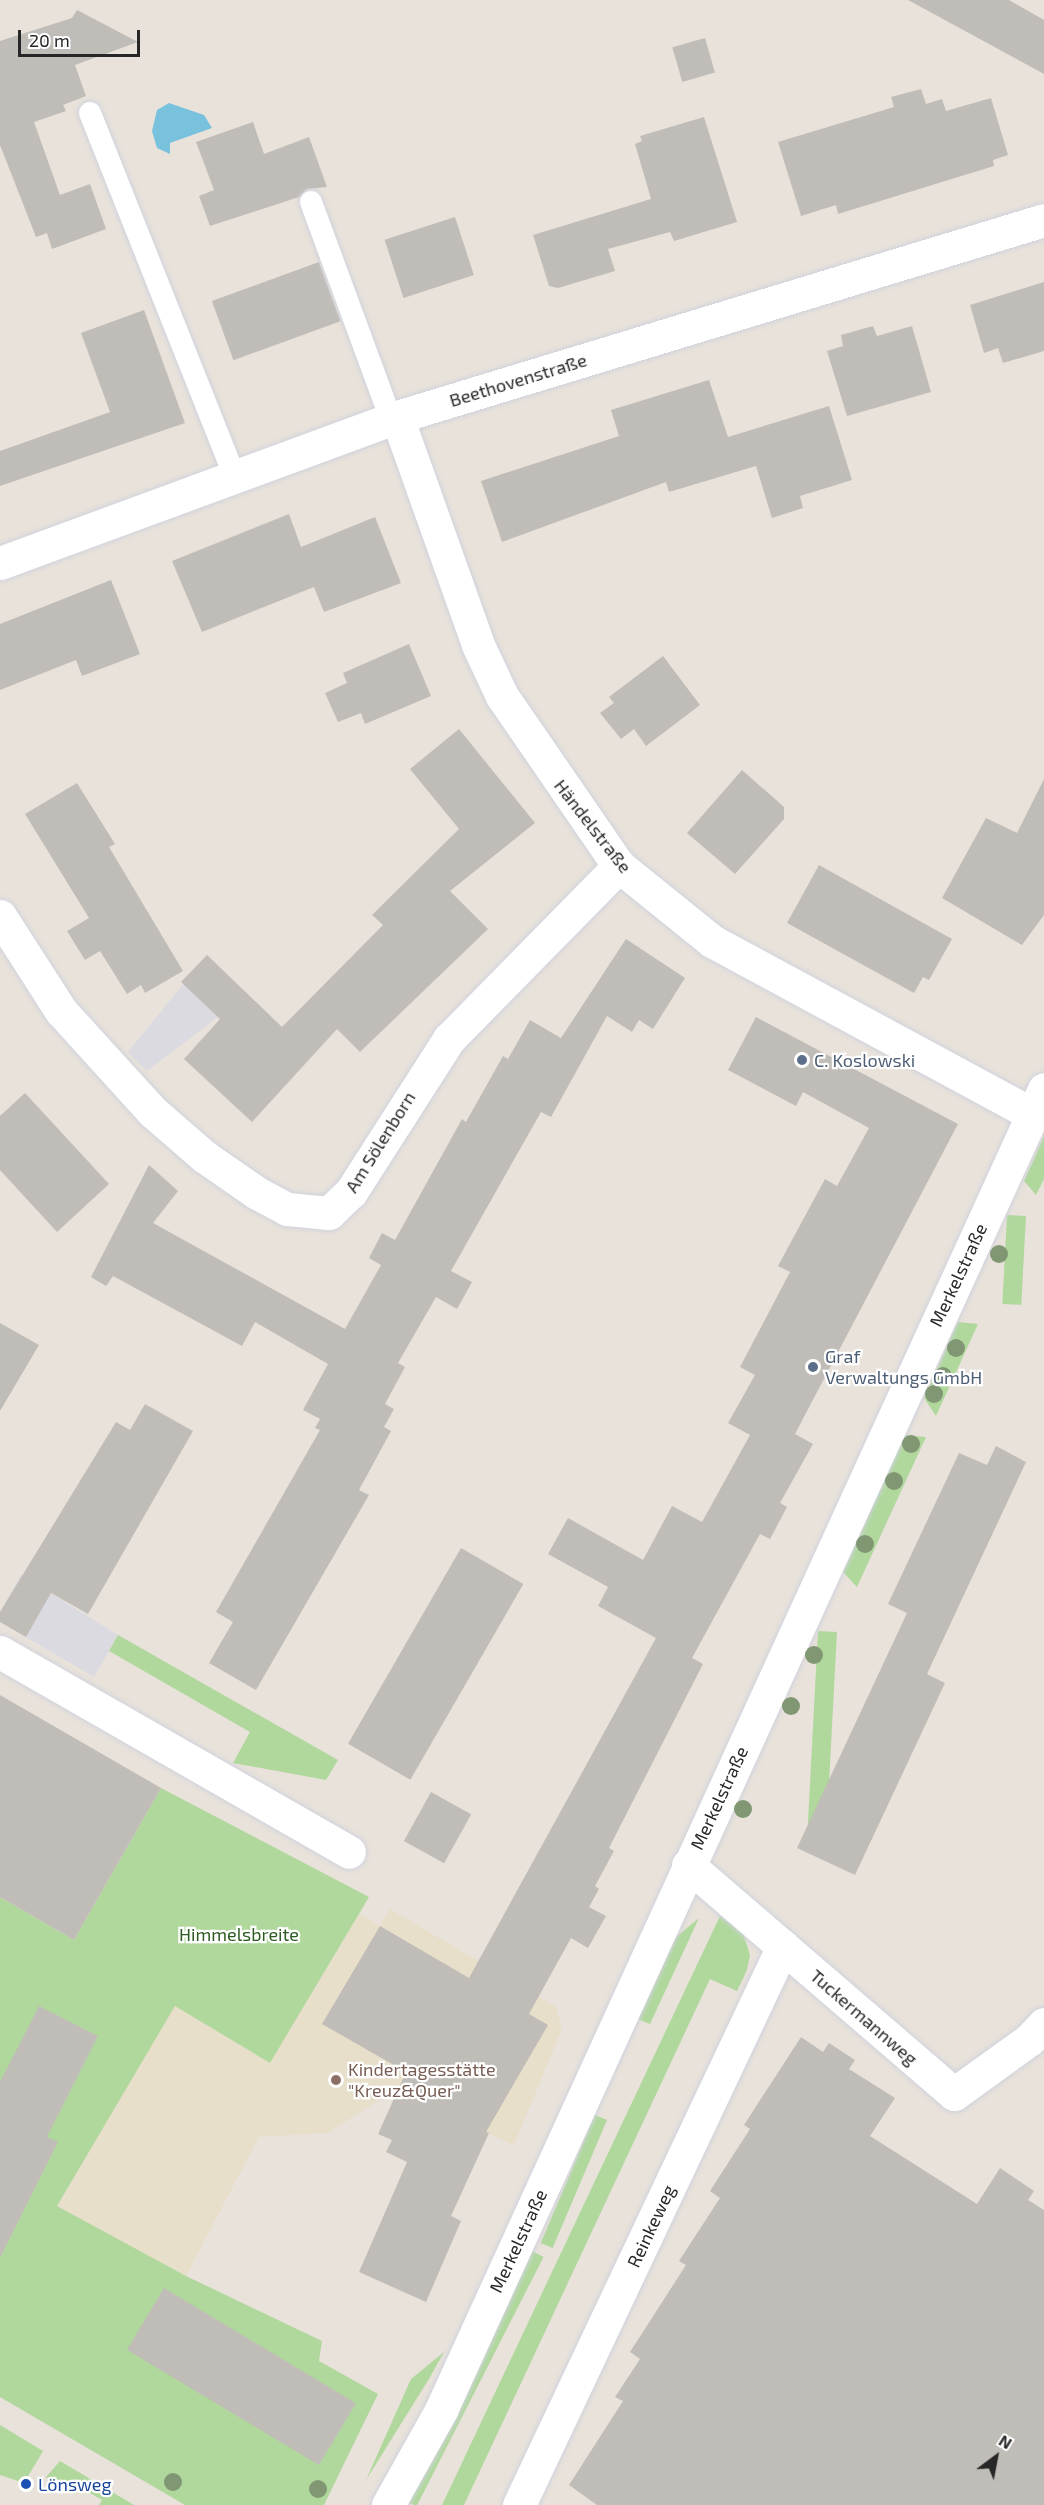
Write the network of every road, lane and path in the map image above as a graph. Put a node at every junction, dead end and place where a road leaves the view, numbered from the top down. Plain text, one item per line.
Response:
1 (90, 113) dead end
2 (311, 202) dead end
3 (1044, 220) edge
4 (394, 418) junction
5 (234, 474) junction
6 (0, 563) edge
7 (619, 866) junction
8 (0, 916) edge
9 (1038, 1101) edge
10 (0, 1652) edge
11 (349, 1852) dead end
12 (688, 1865) junction
13 (783, 1946) junction
14 (1044, 2024) edge
15 (388, 2505) edge
16 (519, 2505) edge

1 - 5 lane
2 - 4 lane
3 - 4 street, Beethovenstraße
4 - 5 street, Beethovenstraße
4 - 7 street, Händelstraße
5 - 6 street, Beethovenstraße
7 - 8 street, Am Sölenborn
7 - 9 street, Händelstraße
9 - 12 street, Merkelstraße
10 - 11 street
12 - 13 street, Tuckermannweg
12 - 15 street, Merkelstraße
13 - 14 street, Tuckermannweg
13 - 16 street, Reinkeweg

